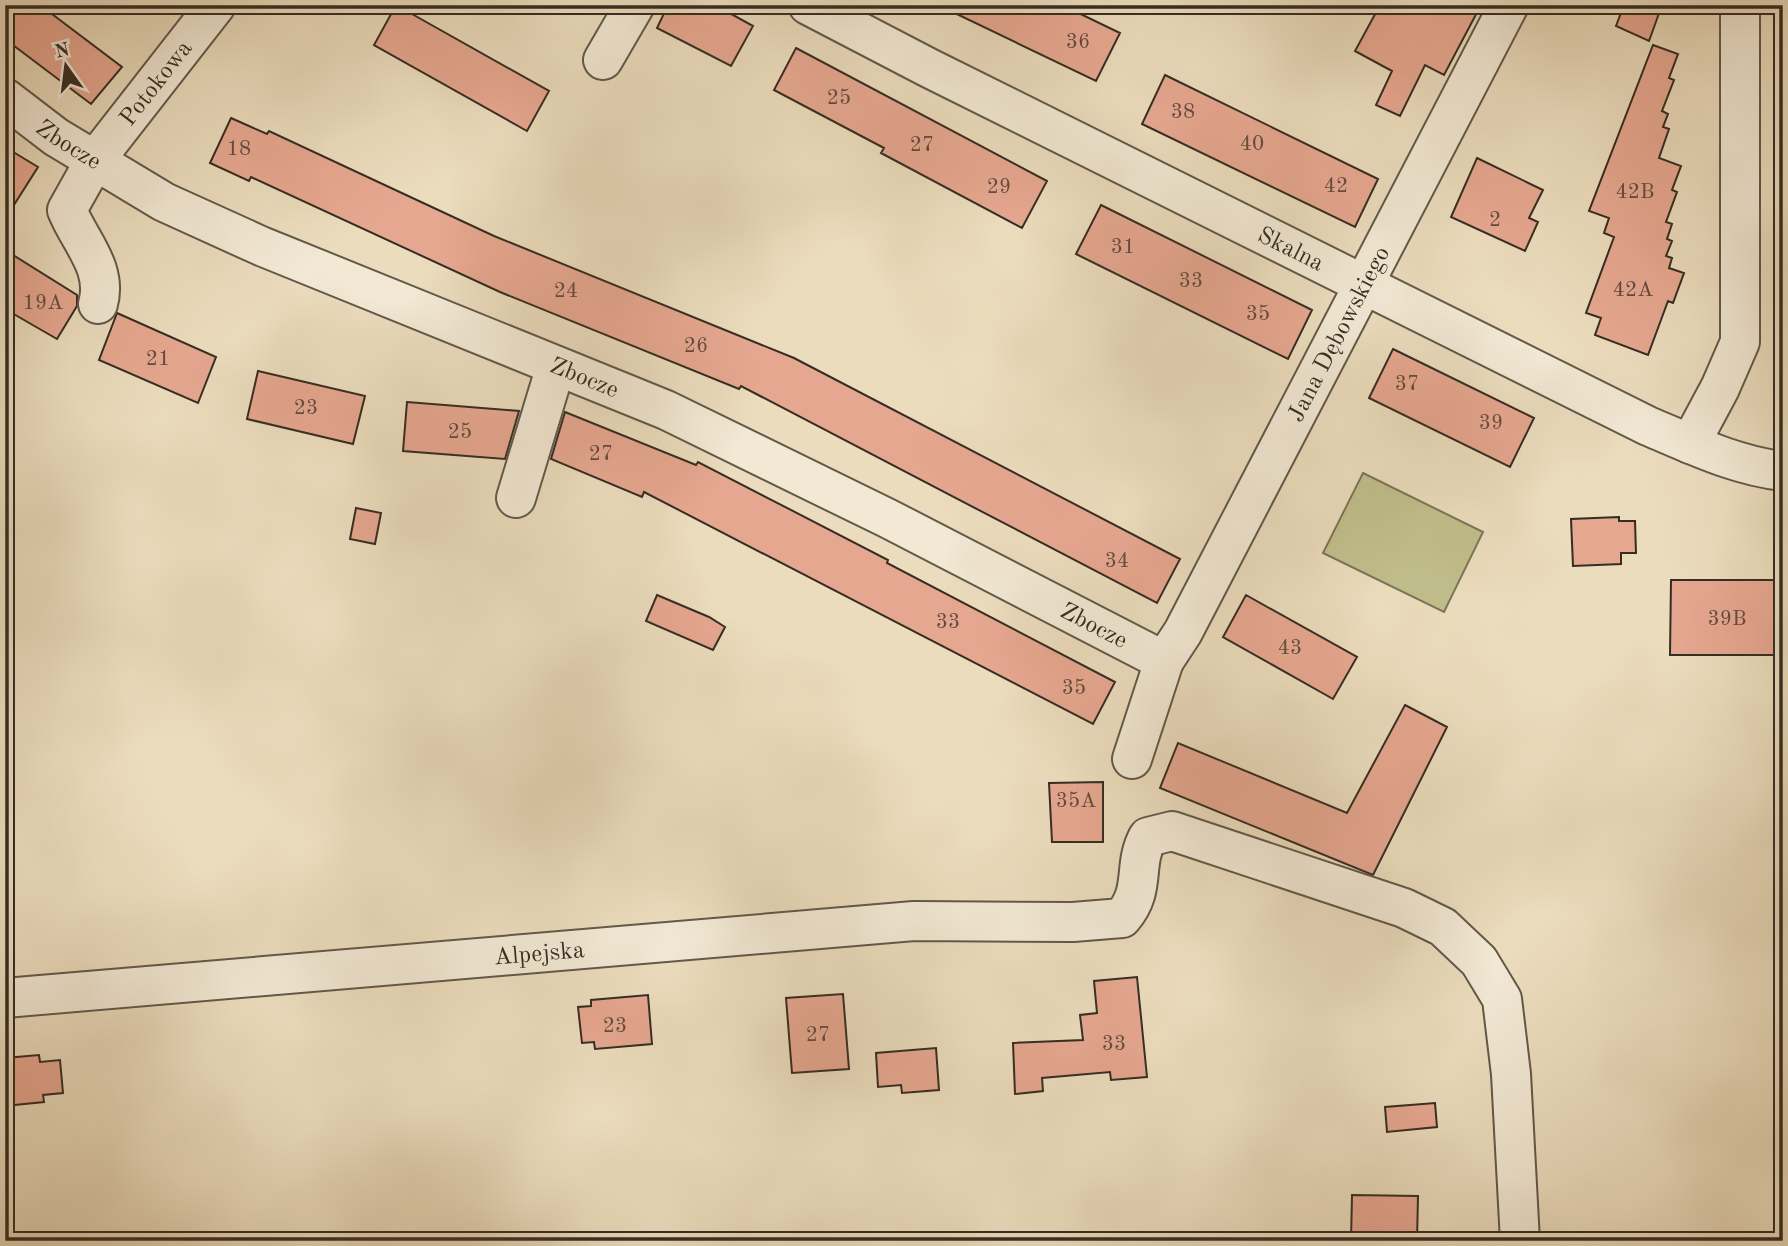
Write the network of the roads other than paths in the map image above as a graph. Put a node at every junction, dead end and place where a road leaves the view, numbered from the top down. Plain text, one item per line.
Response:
1 (216, 5) edge
2 (635, 5) edge
3 (808, 5) edge
4 (1509, 5) edge
5 (1740, 5) edge
6 (603, 60) dead end
7 (5, 98) edge
8 (95, 160) junction
9 (1362, 285) junction
10 (98, 304) dead end
11 (556, 366) junction
12 (1690, 444) junction
13 (1783, 471) edge
14 (516, 498) dead end
15 (1164, 661) junction
16 (1132, 759) dead end
17 (5, 998) edge
18 (1520, 1241) edge

1 - 8 street, Potokowa
2 - 6 street
3 - 9 street, Skalna
4 - 9 street, Jana Dębowskiego
5 - 12 street
7 - 8 street, Zbocze
8 - 10 street, Potokowa
8 - 11 street, Zbocze
9 - 12 street, Skalna
9 - 15 street, Jana Dębowskiego
11 - 14 street
11 - 15 street, Zbocze
12 - 13 street, Skalna
15 - 16 street, Jana Dębowskiego
17 - 18 street, Alpejska

